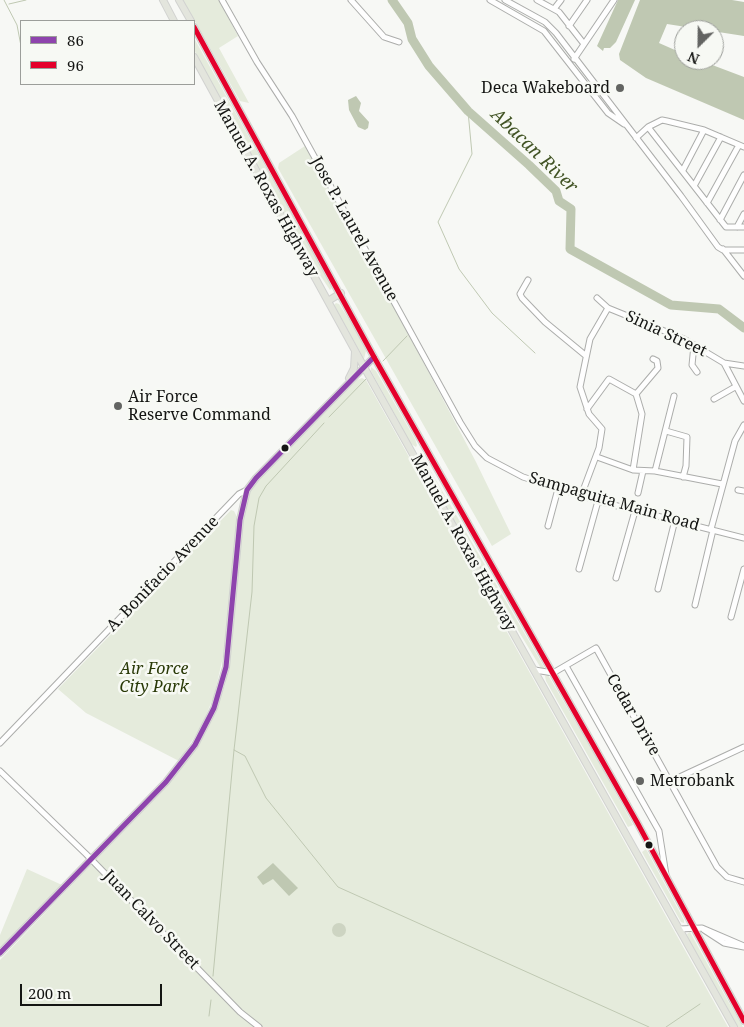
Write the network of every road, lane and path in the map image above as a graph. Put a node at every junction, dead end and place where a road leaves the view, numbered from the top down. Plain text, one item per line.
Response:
1 (163, 0) edge
2 (179, 0) edge
3 (222, 0) edge
4 (351, 0) edge
5 (490, 0) edge
6 (505, 0) edge
7 (537, 0) edge
8 (560, 0) edge
9 (587, 0) edge
10 (614, 0) edge
11 (554, 9) junction
12 (173, 20) edge
13 (189, 20) edge
14 (569, 26) junction
15 (195, 29) edge
16 (399, 42) dead end
17 (584, 44) junction
18 (574, 58) junction
19 (195, 59) edge
20 (571, 64) junction
21 (626, 126) junction
22 (648, 127) junction
23 (704, 130) junction
24 (721, 137) junction
25 (636, 138) junction
26 (742, 146) edge
27 (683, 170) junction
28 (744, 175) edge
29 (694, 186) junction
30 (707, 203) junction
31 (744, 214) edge
32 (720, 220) junction
33 (737, 227) junction
34 (744, 227) edge
35 (721, 248) junction
36 (744, 249) edge
37 (744, 276) edge
38 (528, 280) dead end
39 (341, 293) junction
40 (597, 298) dead end
41 (328, 301) junction
42 (608, 308) junction
43 (694, 345) junction
44 (355, 350) junction
45 (585, 355) junction
46 (374, 357) junction
47 (653, 359) dead end
48 (724, 363) junction
49 (744, 366) edge
50 (364, 367) junction
51 (697, 372) dead end
52 (346, 384) junction
53 (735, 387) junction
54 (636, 394) junction
55 (674, 396) dead end
56 (714, 399) dead end
57 (744, 401) edge
58 (586, 409) junction
59 (744, 425) edge
60 (666, 431) junction
61 (426, 449) junction
62 (414, 457) junction
63 (596, 457) junction
64 (487, 458) joint
65 (633, 470) junction
66 (643, 471) junction
67 (655, 471) junction
68 (683, 477) junction
69 (722, 484) junction
70 (558, 488) junction
71 (247, 490) junction
72 (638, 493) dead end
73 (581, 496) junction
74 (598, 501) junction
75 (636, 511) junction
76 (675, 520) junction
77 (548, 526) dead end
78 (712, 530) junction
79 (744, 538) edge
80 (579, 569) dead end
81 (744, 569) edge
82 (616, 578) dead end
83 (658, 590) dead end
84 (695, 605) dead end
85 (731, 617) dead end
86 (566, 666) junction
87 (535, 670) junction
88 (553, 673) junction
89 (0, 743) edge
90 (744, 747) edge
91 (0, 771) edge
92 (671, 781) junction
93 (92, 859) junction
94 (667, 878) junction
95 (744, 882) edge
96 (698, 928) junction
97 (679, 929) junction
98 (744, 947) edge
99 (0, 953) edge
100 (744, 1021) edge
101 (259, 1027) edge
102 (734, 1027) edge

1 - 12 main road
2 - 13 main road
3 - 64 street, Jose P. Laurel Avenue
4 - 16 street
5 - 20 street
6 - 18 street
7 - 11 street
8 - 11 street
9 - 14 street
10 - 17 street
11 - 14 street
14 - 17 street
15 - 39 main road, Manuel A. Roxas Highway
17 - 18 street
18 - 20 street
18 - 21 street
19 - 41 main road, Manuel A. Roxas Highway
20 - 21 street
21 - 25 street
22 - 23 street
22 - 25 street
22 - 27 street
23 - 24 street
23 - 27 street
24 - 26 street
24 - 29 street
25 - 35 street
26 - 30 street
27 - 29 street
28 - 32 street
29 - 30 street
30 - 32 street
31 - 33 street
32 - 33 street
33 - 34 street
35 - 36 street
35 - 37 street
38 - 45 street
39 - 41 main road
39 - 46 main road, Manuel A. Roxas Highway
40 - 42 street, Sinia Street
41 - 44 main road, Manuel A. Roxas Highway
42 - 43 street, Sinia Street
42 - 45 street
43 - 48 street, Sinia Street
43 - 51 street
44 - 50 main road, Manuel A. Roxas Highway
44 - 52 main road, A. Bonifacio Avenue
45 - 58 street
46 - 50 main road, A. Bonifacio Avenue
46 - 61 main road, Manuel A. Roxas Highway
47 - 54 street
48 - 49 street
48 - 53 street, Sinia Street
50 - 52 main road, A. Bonifacio Avenue
50 - 62 main road, Manuel A. Roxas Highway
52 - 71 main road, A. Bonifacio Avenue
53 - 56 street
53 - 57 street, Sinia Street
54 - 58 street
54 - 65 street
55 - 60 street
58 - 63 street
59 - 69 street
60 - 67 street
60 - 68 street
61 - 62 main road
61 - 88 main road, Manuel A. Roxas Highway
62 - 87 main road, Manuel A. Roxas Highway
63 - 65 street
63 - 73 street
64 - 70 street, Sampaguita Main Road
65 - 66 street
66 - 67 street
66 - 72 street
67 - 68 street
68 - 69 street
69 - 78 street
70 - 73 street, Sampaguita Main Road
70 - 77 street
71 - 89 street, A. Bonifacio Avenue
71 - 93 main road
73 - 74 street, Sampaguita Main Road
74 - 75 street, Sampaguita Main Road
74 - 80 street
75 - 76 street, Sampaguita Main Road
75 - 82 street
76 - 78 street, Sampaguita Main Road
76 - 83 street
78 - 79 street, Sampaguita Main Road
78 - 84 street
81 - 85 street
86 - 88 street
86 - 92 street, Cedar Drive
86 - 94 street
87 - 88 street
87 - 97 main road, Manuel A. Roxas Highway
88 - 94 main road, Manuel A. Roxas Highway
90 - 92 street
91 - 93 street, Juan Calvo Street
92 - 95 street, Cedar Drive
93 - 99 main road
93 - 101 street, Juan Calvo Street
94 - 96 main road, Manuel A. Roxas Highway
96 - 97 street
96 - 98 street
96 - 100 main road, Manuel A. Roxas Highway
97 - 102 main road, Manuel A. Roxas Highway

